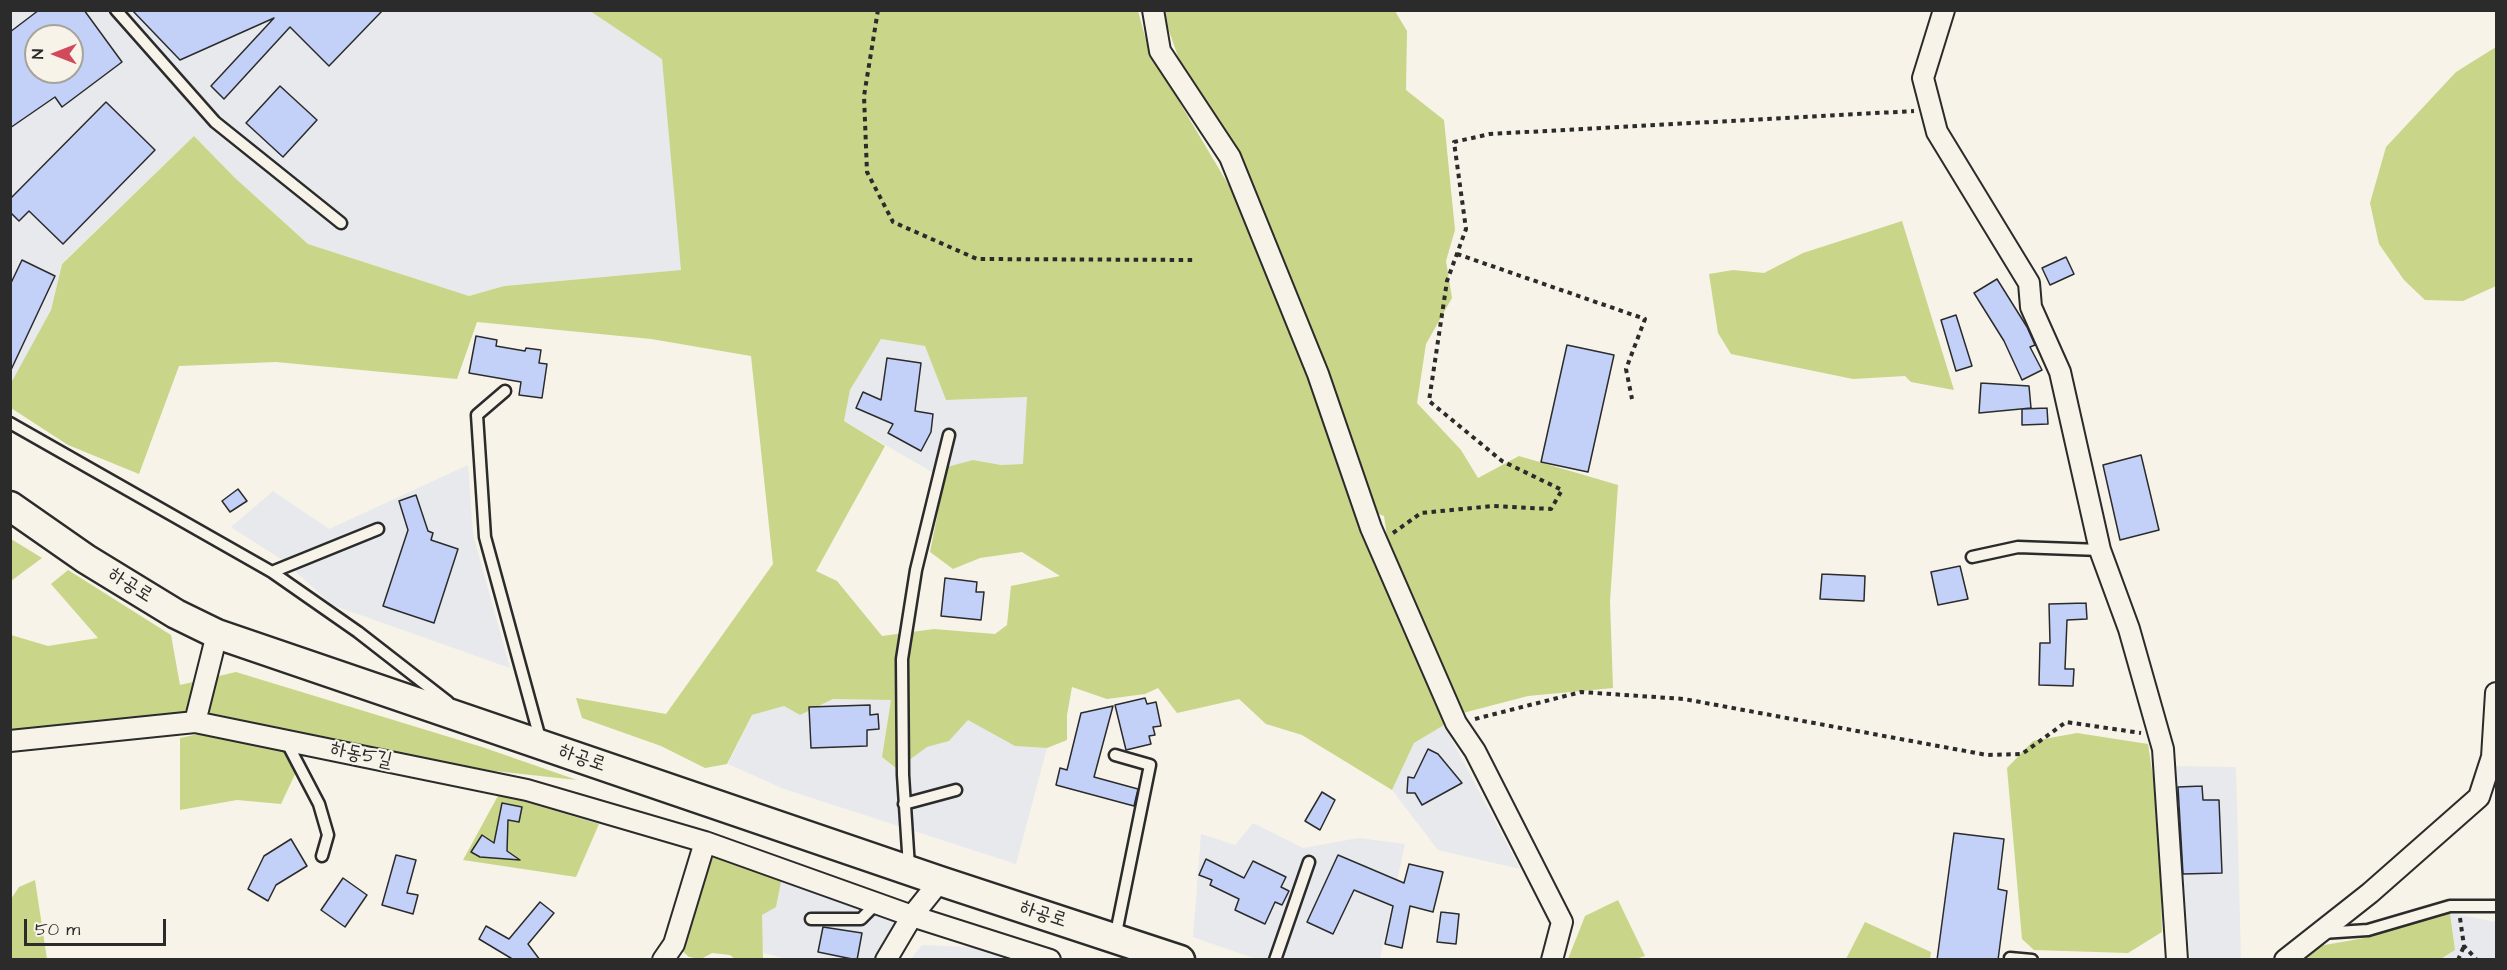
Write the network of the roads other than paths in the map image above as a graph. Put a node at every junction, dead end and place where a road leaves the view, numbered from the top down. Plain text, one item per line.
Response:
1 (116, 10) edge
2 (1153, 10) edge
3 (1944, 10) edge
4 (341, 223) dead end
5 (505, 391) dead end
6 (10, 423) edge
7 (949, 435) dead end
8 (10, 506) edge
9 (378, 529) dead end
10 (2100, 550) junction
11 (1972, 557) dead end
12 (272, 572) junction
13 (217, 634) junction
14 (2496, 693) edge
15 (195, 722) junction
16 (474, 722) junction
17 (285, 740) junction
18 (10, 741) edge
19 (541, 745) junction
20 (1115, 755) dead end
21 (956, 790) dead end
22 (904, 804) junction
23 (705, 842) junction
24 (322, 856) dead end
25 (1309, 862) dead end
26 (909, 870) junction
27 (940, 881) junction
28 (877, 903) junction
29 (2496, 906) edge
30 (912, 916) junction
31 (811, 919) dead end
32 (2319, 933) junction
33 (1115, 938) junction
34 (2010, 958) edge
35 (2176, 959) edge
36 (663, 960) edge
37 (886, 960) edge
38 (1050, 960) edge
39 (1180, 960) edge
40 (1275, 960) edge
41 (1552, 960) edge
42 (2032, 960) edge
43 (2285, 960) edge

1 - 4 lane
2 - 41 street
3 - 10 street
5 - 19 lane
6 - 12 lane
7 - 22 lane
8 - 13 main road, 하공로
9 - 12 lane
10 - 11 lane
10 - 35 street
12 - 16 lane
13 - 15 street
13 - 16 main road, 하공로
14 - 32 street
15 - 17 street, 하동5길
15 - 18 street, 하동5길
16 - 19 main road, 하공로
17 - 23 street, 하동5길
17 - 24 lane
19 - 26 main road, 하공로
20 - 33 lane
21 - 22 lane
22 - 26 lane
23 - 28 street, 하동5길
23 - 36 street
25 - 40 lane
26 - 27 main road, 하공로
27 - 30 street
27 - 33 main road, 하공로
28 - 30 street, 하동5길
28 - 31 lane
29 - 32 lane
30 - 37 street
30 - 38 street, 하동5길
32 - 43 street
33 - 39 main road, 하공로
34 - 42 lane

